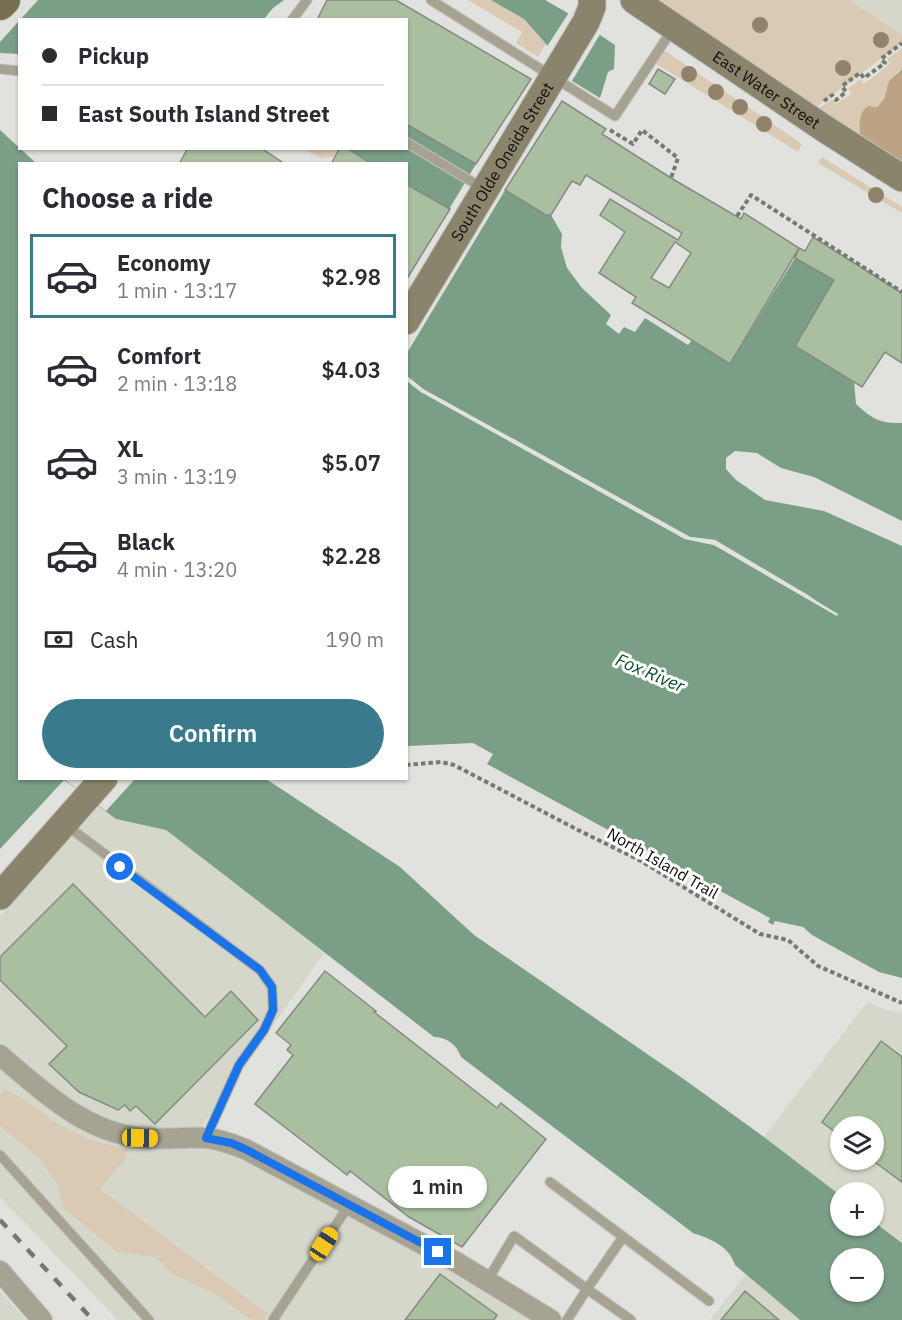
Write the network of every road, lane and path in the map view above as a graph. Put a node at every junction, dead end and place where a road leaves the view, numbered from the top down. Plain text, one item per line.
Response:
1 (4, 0) edge
2 (308, 0) edge
3 (430, 0) edge
4 (634, 0) edge
5 (0, 4) edge
6 (589, 11) edge
7 (294, 18) edge
8 (674, 27) junction
9 (902, 43) edge
10 (0, 69) edge
11 (18, 70) edge
12 (555, 74) junction
13 (832, 95) dead end
14 (605, 127) dead end
15 (408, 143) edge
16 (671, 178) dead end
17 (902, 178) edge
18 (489, 182) junction
19 (737, 216) dead end
20 (902, 292) edge
21 (408, 318) edge
22 (408, 765) edge
23 (96, 788) edge
24 (64, 824) junction
25 (0, 896) edge
26 (902, 1003) edge
27 (0, 1055) edge
28 (206, 1138) junction
29 (0, 1155) edge
30 (550, 1182) dead end
31 (349, 1205) junction
32 (623, 1237) junction
33 (0, 1271) edge
34 (487, 1281) junction
35 (588, 1289) junction
36 (709, 1301) dead end
37 (42, 1320) edge
38 (149, 1320) edge
39 (273, 1320) edge
40 (550, 1320) edge
41 (567, 1320) edge
42 (632, 1320) edge

1 - 5 main road
2 - 7 lane
3 - 12 lane
4 - 8 street, East Water Street
6 - 12 street, South Olde Oneida Street
8 - 12 lane
8 - 17 street, East Water Street
9 - 13 path
10 - 11 lane
12 - 18 street, South Olde Oneida Street
14 - 16 path
15 - 18 lane
18 - 21 street, South Olde Oneida Street
19 - 20 path
22 - 26 path, North Island Trail
23 - 24 street
24 - 25 street
24 - 28 lane
27 - 28 street
28 - 31 street
29 - 38 lane
30 - 32 lane
31 - 34 street
31 - 39 lane
32 - 35 lane
32 - 36 lane
33 - 37 street
34 - 35 lane
34 - 40 street
35 - 41 lane
35 - 42 lane

